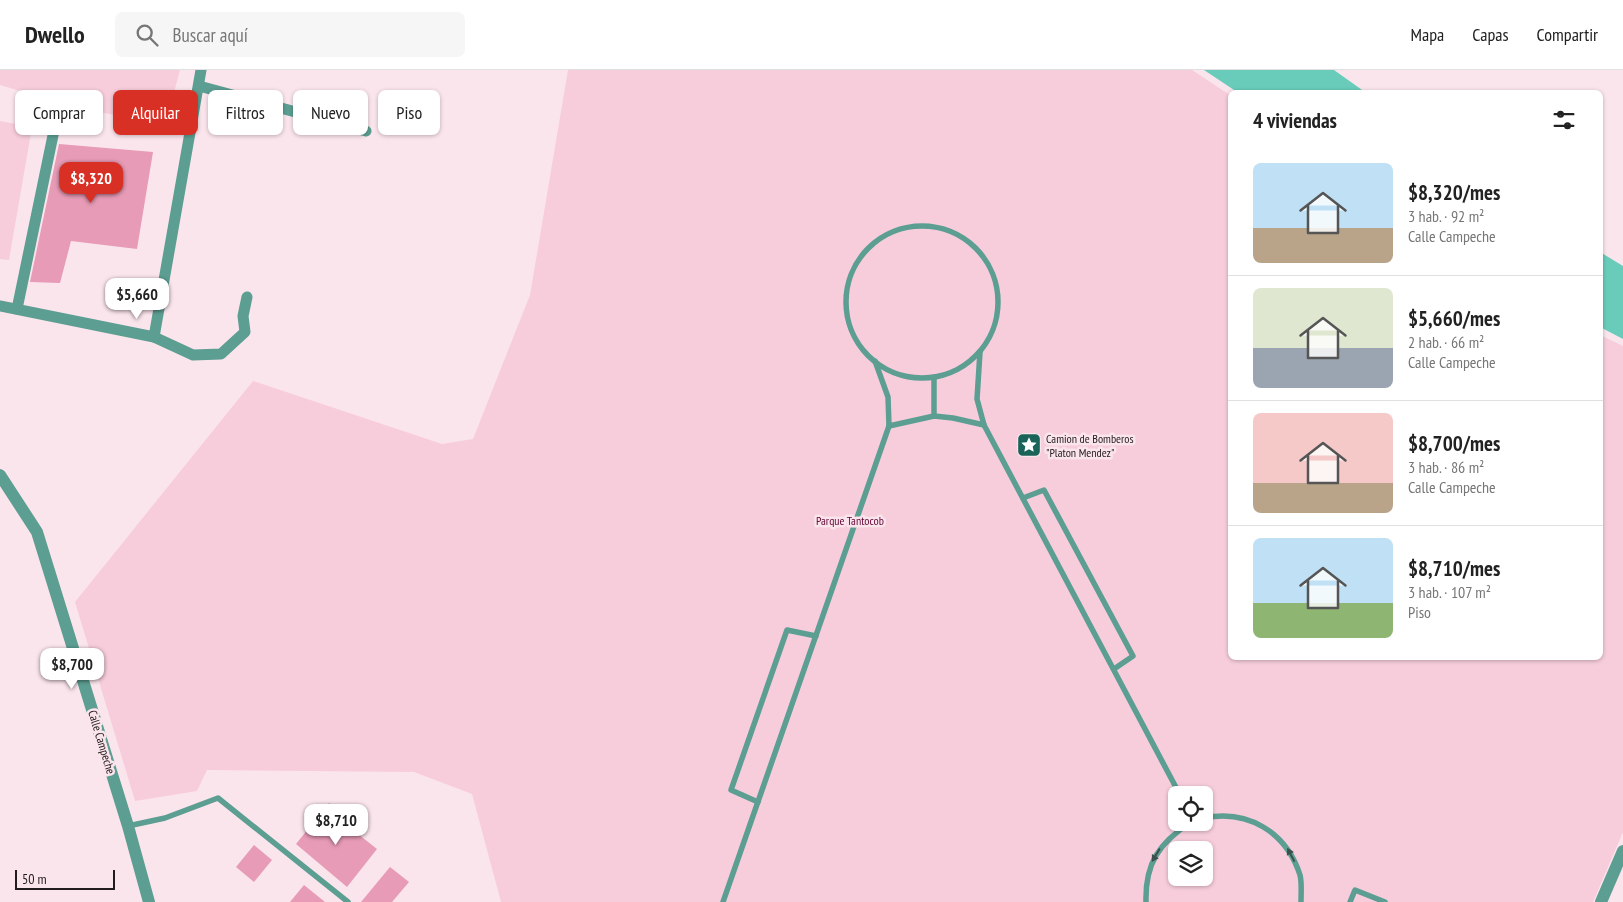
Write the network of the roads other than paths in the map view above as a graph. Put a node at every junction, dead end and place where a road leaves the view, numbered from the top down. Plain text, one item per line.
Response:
1 (202, 70) edge
2 (199, 86) junction
3 (293, 111) edge
4 (52, 135) edge
5 (246, 296) dead end
6 (0, 306) edge
7 (17, 309) junction
8 (154, 336) junction
9 (980, 352) junction
10 (874, 361) junction
11 (934, 378) junction
12 (934, 416) junction
13 (984, 425) junction
14 (889, 426) junction
15 (0, 475) edge
16 (1023, 498) junction
17 (816, 636) junction
18 (1114, 669) junction
19 (1175, 786) edge
20 (758, 802) junction
21 (1213, 816) edge
22 (128, 826) junction
23 (1177, 831) edge
24 (1623, 851) edge
25 (149, 902) edge
26 (348, 902) edge
27 (723, 902) edge
28 (1146, 902) edge
29 (1301, 902) edge
30 (1350, 902) edge
31 (1385, 902) edge
32 (1601, 902) edge

1 - 2 street
2 - 3 street
2 - 8 street
4 - 7 street
5 - 8 street
6 - 7 street
7 - 8 street
9 - 10 lane
9 - 11 lane
9 - 13 lane
10 - 11 lane
10 - 14 lane
11 - 12 lane
12 - 13 lane
12 - 14 lane
13 - 16 lane
14 - 17 lane
15 - 22 street, Calle Campeche
16 - 18 lane
16 - 18 lane
17 - 20 lane
17 - 20 lane
18 - 19 lane
20 - 27 lane
29 -> 21 lane
22 - 25 street, Calle Campeche
22 - 26 lane
23 -> 28 lane
24 - 32 street
30 - 31 lane

